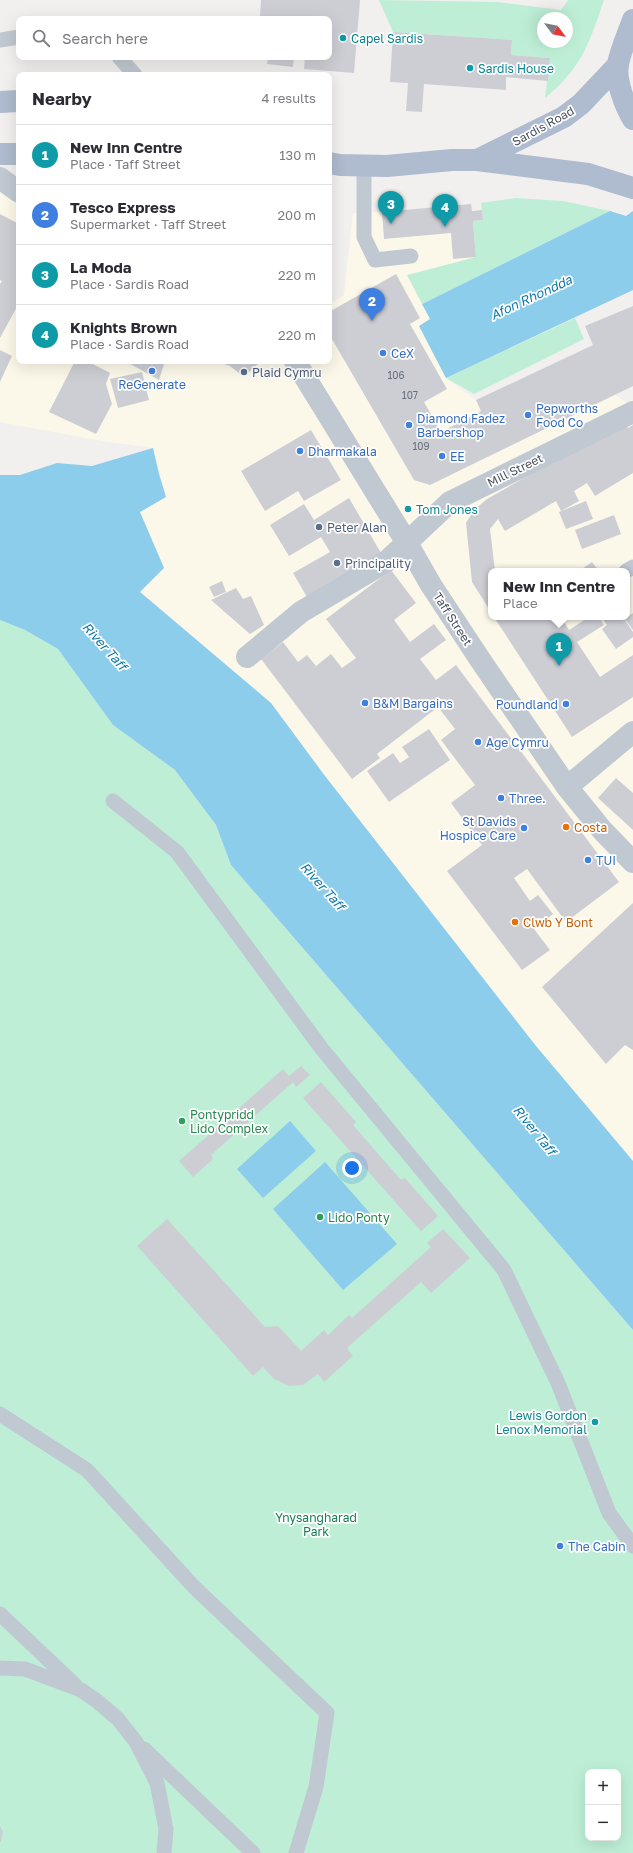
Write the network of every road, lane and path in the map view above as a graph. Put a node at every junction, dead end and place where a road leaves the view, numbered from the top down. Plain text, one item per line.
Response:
1 (633, 20) edge
2 (16, 37) edge
3 (0, 40) edge
4 (122, 60) edge
5 (618, 65) junction
6 (132, 72) edge
7 (16, 101) edge
8 (0, 102) edge
9 (633, 120) edge
10 (0, 154) edge
11 (16, 154) edge
12 (477, 160) junction
13 (332, 164) edge
14 (364, 166) junction
15 (0, 178) edge
16 (633, 188) edge
17 (16, 190) edge
18 (411, 256) dead end
19 (297, 364) edge
20 (633, 412) edge
21 (407, 543) junction
22 (248, 657) dead end
23 (633, 732) edge
24 (567, 787) junction
25 (113, 801) dead end
26 (633, 862) edge
27 (0, 1414) edge
28 (633, 1546) edge
29 (0, 1614) edge
30 (0, 1668) edge
31 (81, 1690) junction
32 (136, 1742) junction
33 (164, 1853) edge
34 (254, 1853) edge
35 (296, 1853) edge

1 - 5 main road
2 - 3 lane
4 - 6 lane
5 - 9 main road
5 - 12 main road, Sardis Road
7 - 8 main road
10 - 11 main road
12 - 14 main road, Sardis Road
12 - 16 main road, Sardis Road
13 - 14 main road, Sardis Road
14 - 18 lane
15 - 17 street
19 - 21 street, Taff Street
20 - 21 street, Mill Street
21 - 22 street, Mill Street
21 - 24 street, Taff Street
23 - 24 street
24 - 26 street, Taff Street
25 - 28 lane
27 - 35 lane
29 - 31 lane
30 - 31 lane
31 - 32 lane
32 - 33 lane
32 - 34 lane

